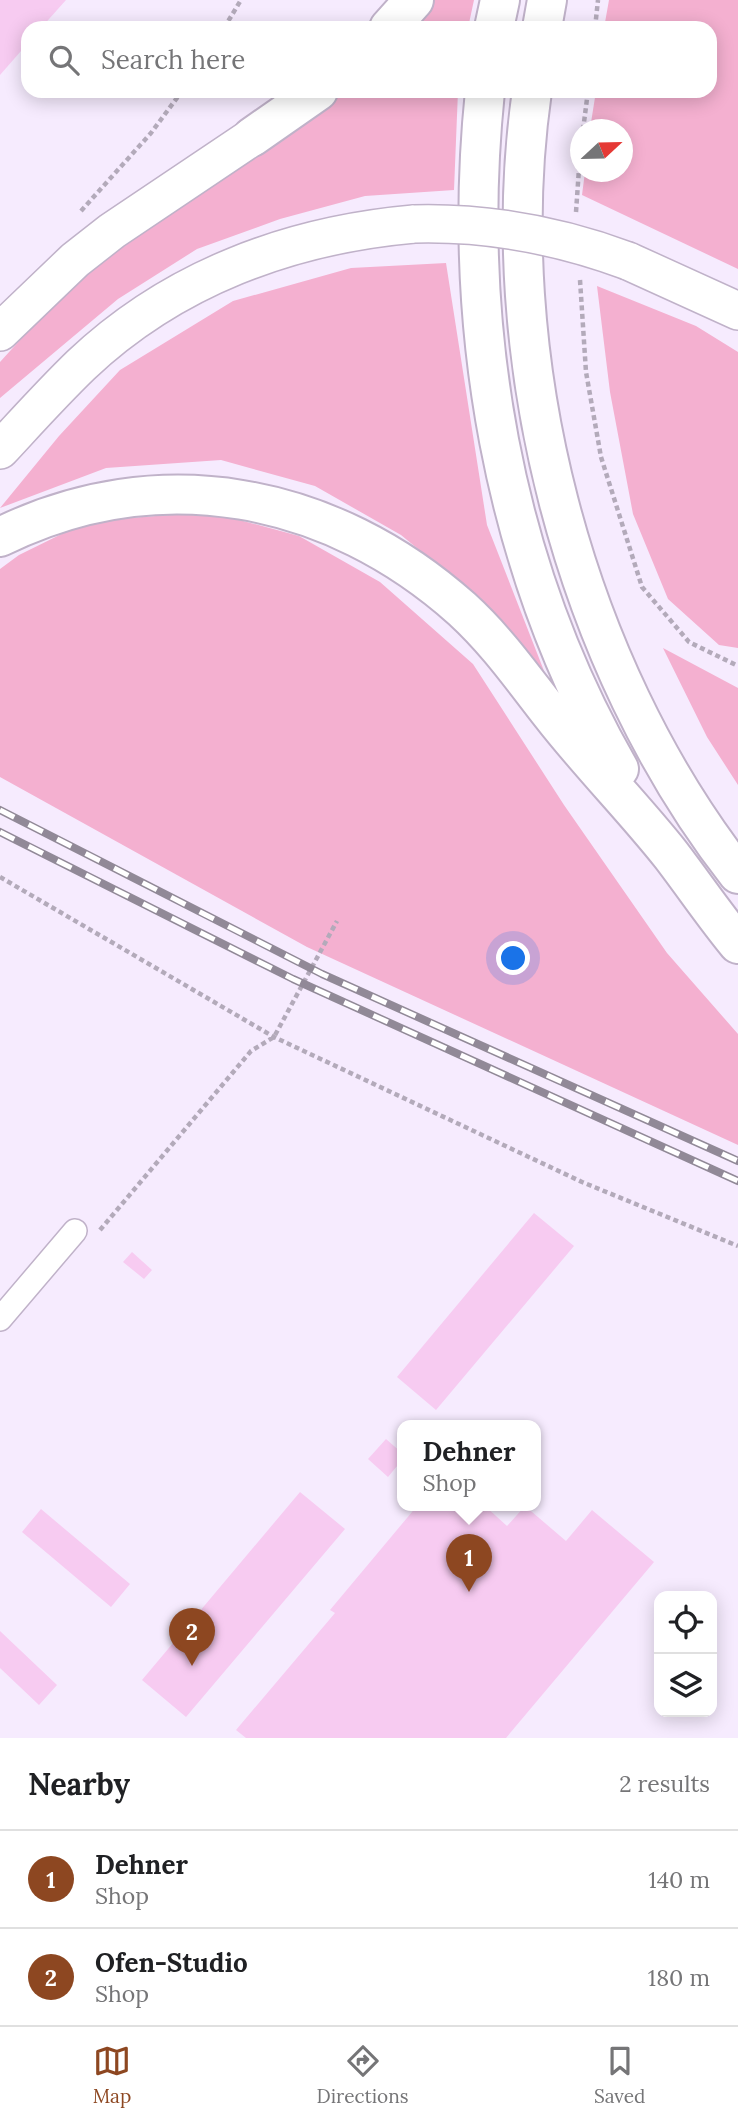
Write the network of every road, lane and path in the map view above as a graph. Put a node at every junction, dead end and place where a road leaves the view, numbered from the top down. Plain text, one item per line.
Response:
1 (241, 0) edge
2 (414, 0) edge
3 (500, 0) edge
4 (547, 0) edge
5 (598, 0) edge
6 (228, 21) edge
7 (395, 21) edge
8 (496, 21) edge
9 (543, 21) edge
10 (596, 21) edge
11 (177, 98) edge
12 (308, 98) edge
13 (484, 98) edge
14 (531, 98) edge
15 (586, 98) edge
16 (584, 119) edge
17 (252, 137) joint
18 (578, 182) edge
19 (576, 215) dead end
20 (71, 220) dead end
21 (579, 267) dead end
22 (728, 309) edge
23 (0, 332) edge
24 (0, 450) edge
25 (0, 537) edge
26 (738, 666) edge
27 (670, 855) junction
28 (734, 867) edge
29 (0, 877) edge
30 (337, 921) dead end
31 (738, 944) edge
32 (274, 1037) junction
33 (75, 1231) joint
34 (738, 1246) edge
35 (0, 1319) edge

1 - 6 path
2 - 7 highway
3 - 8 highway
4 - 9 highway
5 - 10 path
11 - 20 path
12 - 17 highway
13 - 27 highway
14 - 28 highway
15 - 16 path
17 - 23 main road
18 - 19 path
21 - 26 path
22 - 24 main road, bridge
25 - 27 highway
27 - 31 highway
29 - 32 path
30 - 32 path
32 - 33 path
32 - 34 path
33 - 35 street

